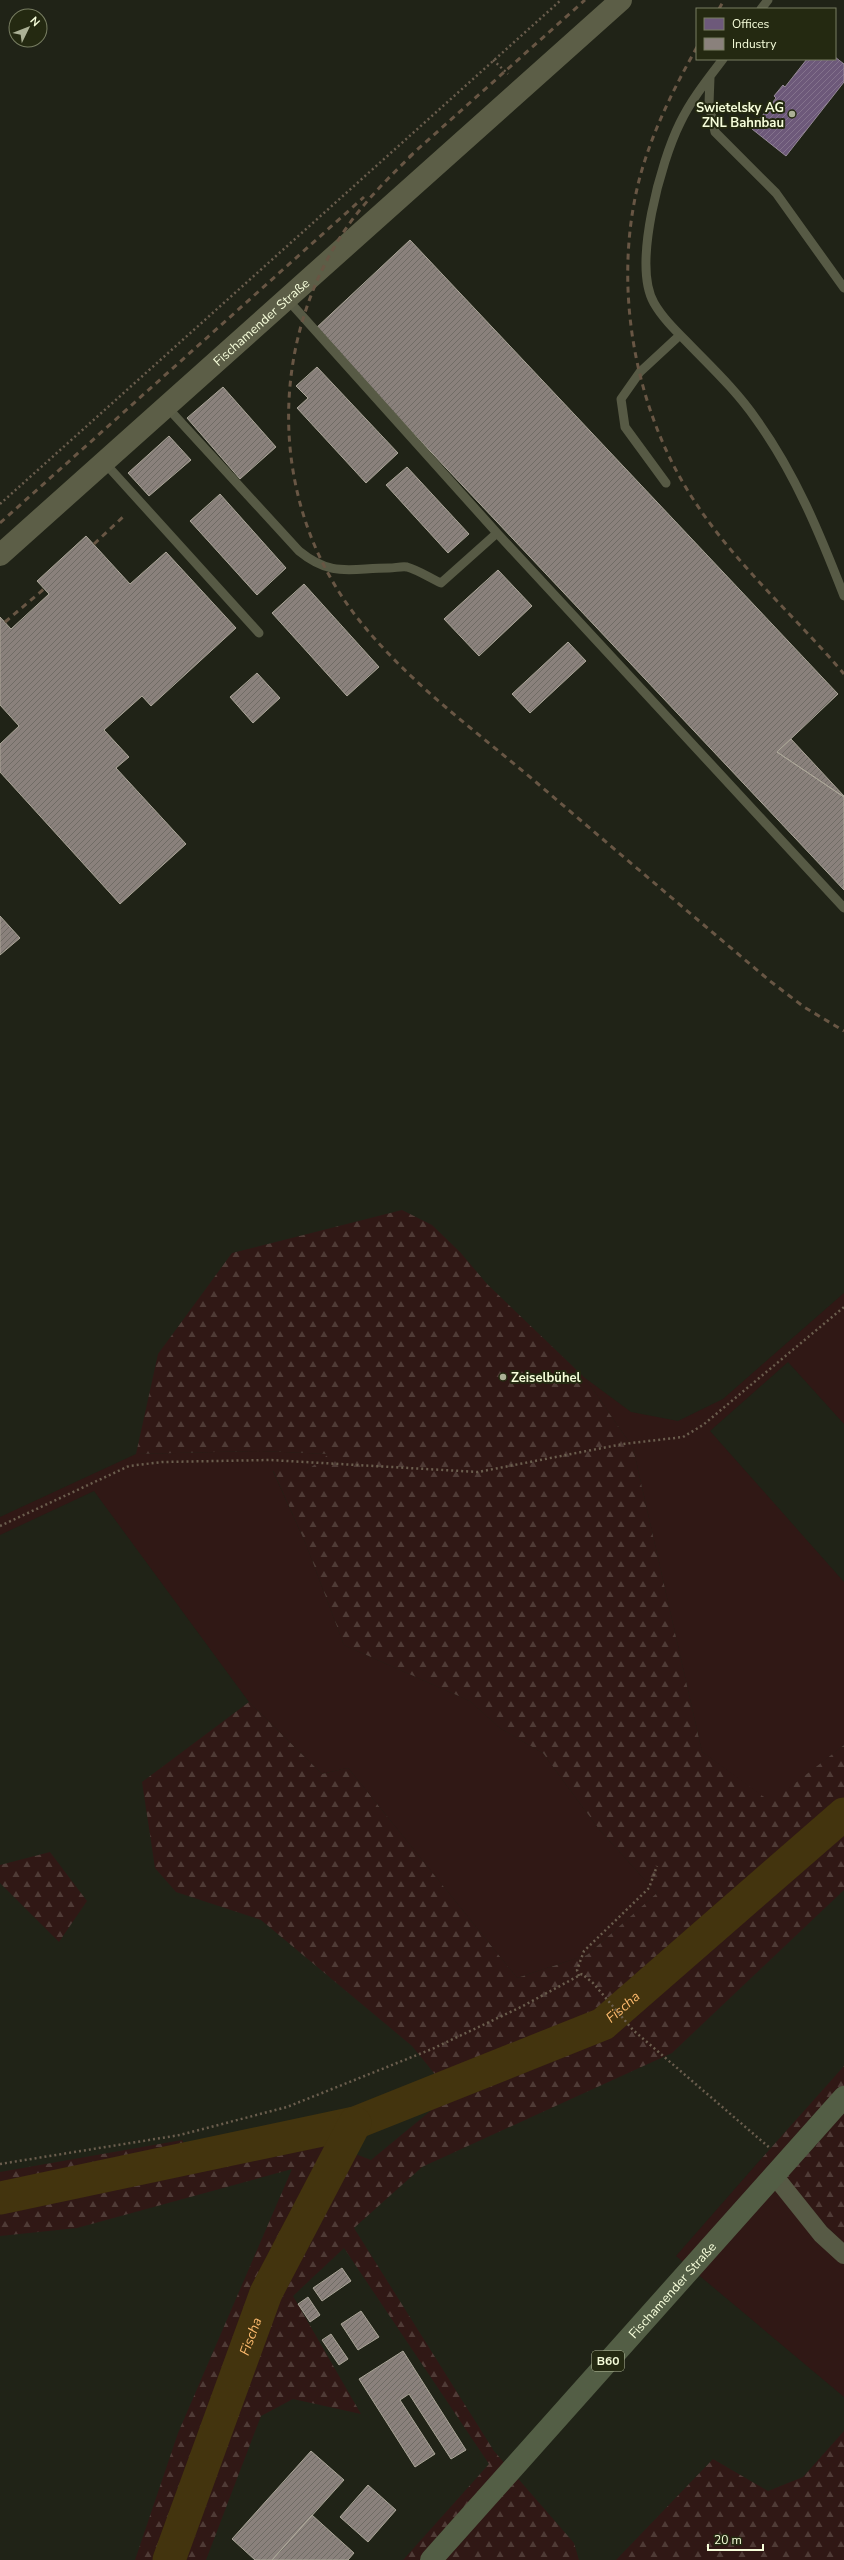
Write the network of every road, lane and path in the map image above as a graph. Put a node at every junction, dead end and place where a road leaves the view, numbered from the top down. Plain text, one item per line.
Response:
1 (561, 0) edge
2 (621, 0) edge
3 (768, 0) edge
4 (762, 8) edge
5 (722, 60) edge
6 (710, 77) junction
7 (844, 288) edge
8 (287, 298) junction
9 (680, 335) junction
10 (166, 406) junction
11 (104, 462) junction
12 (666, 482) dead end
13 (0, 504) edge
14 (498, 533) junction
15 (0, 555) edge
16 (844, 596) edge
17 (259, 633) dead end
18 (844, 908) edge
19 (844, 1307) edge
20 (0, 1526) edge
21 (657, 1866) dead end
22 (579, 1976) junction
23 (844, 2097) edge
24 (778, 2163) junction
25 (0, 2164) edge
26 (844, 2255) edge
27 (431, 2560) edge

1 - 13 path
2 - 8 main road, Fischamender Straße
3 - 4 lane
5 - 6 lane
6 - 7 lane
6 - 9 lane
8 - 10 main road, Fischamender Straße
8 - 14 lane
9 - 12 lane
9 - 16 lane
10 - 11 main road, Fischamender Straße
10 - 14 lane
11 - 15 main road, Fischamender Straße
11 - 17 lane
14 - 18 lane
19 - 20 path
21 - 22 path
22 - 24 path
22 - 25 path
23 - 24 main road, B60
24 - 26 street
24 - 27 main road, Fischamender Straße / B60

